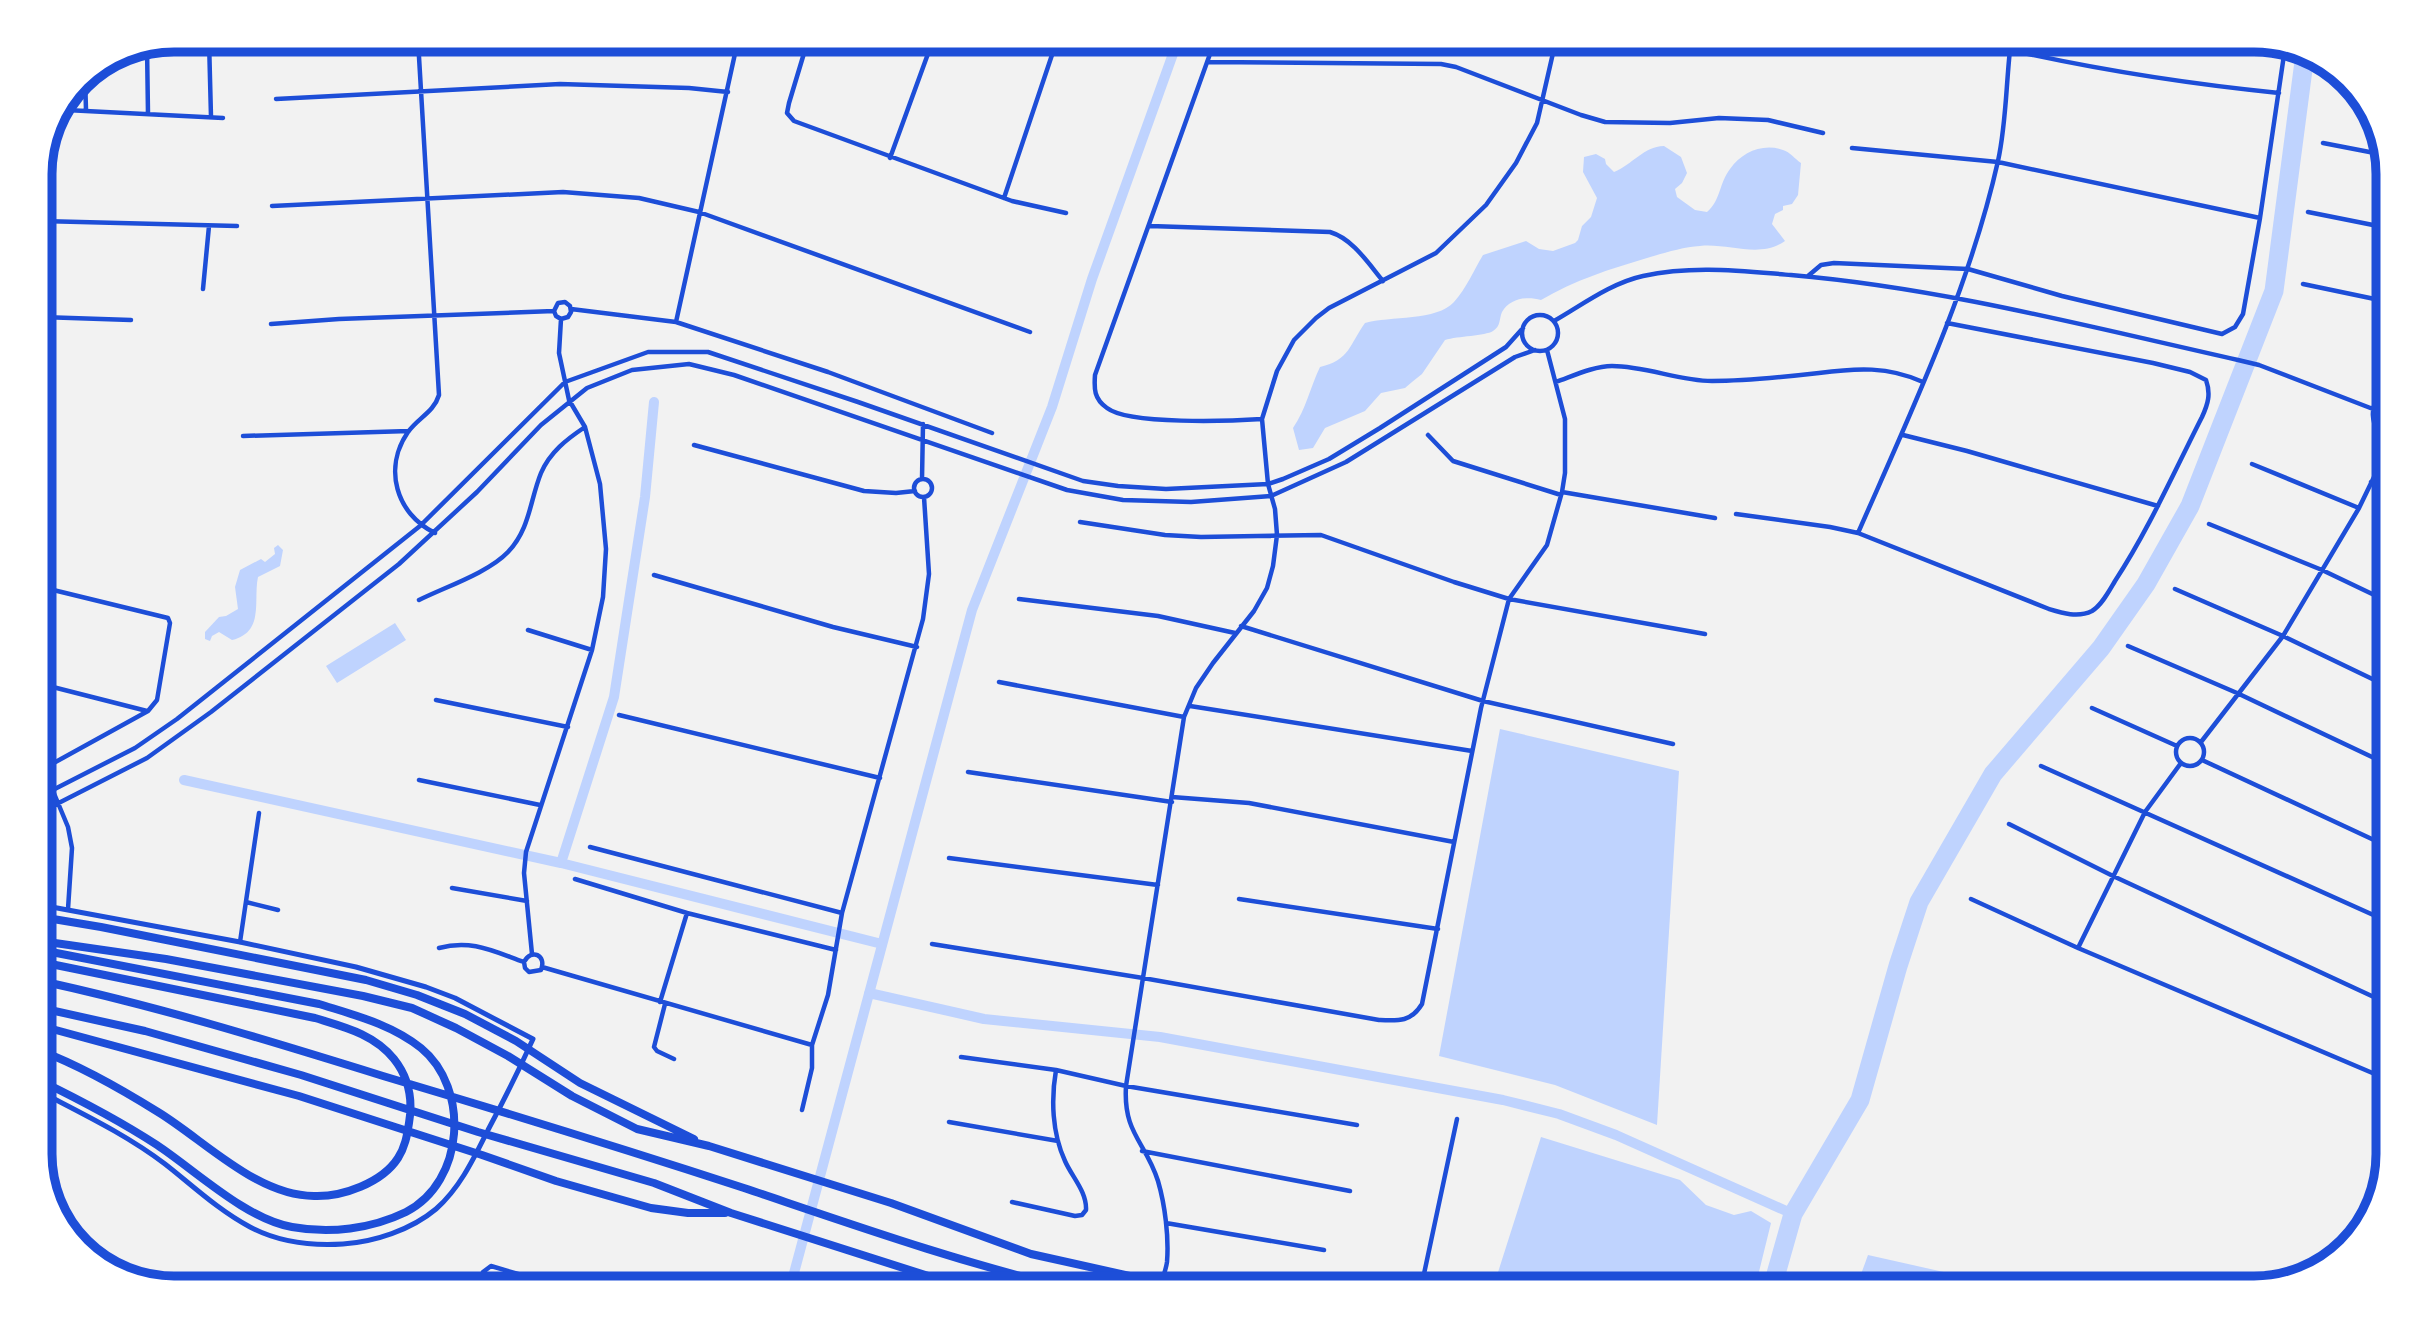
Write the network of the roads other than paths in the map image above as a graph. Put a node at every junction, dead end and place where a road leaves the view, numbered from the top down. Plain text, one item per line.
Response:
1 (209, 52) edge
2 (418, 52) edge
3 (736, 52) edge
4 (805, 52) edge
5 (929, 52) edge
6 (1053, 52) edge
7 (1211, 52) edge
8 (1553, 52) edge
9 (2010, 52) edge
10 (2020, 52) edge
11 (147, 56) edge
12 (2284, 57) edge
13 (1208, 62) junction
14 (85, 92) edge
15 (728, 92) junction
16 (420, 93) junction
17 (2280, 93) junction
18 (276, 99) dead end
19 (1543, 101) junction
20 (72, 110) edge
21 (86, 110) junction
22 (148, 114) junction
23 (211, 117) junction
24 (223, 118) dead end
25 (1823, 133) dead end
26 (2323, 142) dead end
27 (1852, 148) dead end
28 (2374, 153) edge
29 (890, 158) junction
30 (1998, 162) junction
31 (1004, 198) junction
32 (427, 199) junction
33 (272, 206) dead end
34 (699, 212) junction
35 (2308, 212) dead end
36 (1066, 213) dead end
37 (2260, 218) junction
38 (53, 221) edge
39 (2376, 225) edge
40 (209, 226) junction
41 (237, 226) dead end
42 (1150, 226) junction
43 (1968, 270) junction
44 (1808, 276) junction
45 (1383, 281) junction
46 (2302, 284) dead end
47 (203, 289) dead end
48 (1957, 297) junction
49 (2376, 299) edge
50 (571, 309) junction
51 (554, 310) junction
52 (434, 315) junction
53 (53, 317) edge
54 (561, 319) junction
55 (131, 320) dead end
56 (1554, 321) junction
57 (676, 322) junction
58 (1947, 323) junction
59 (271, 324) dead end
60 (1523, 328) junction
61 (1030, 332) dead end
62 (1535, 350) junction
63 (1547, 350) junction
64 (565, 382) junction
65 (1556, 382) junction
66 (1923, 382) junction
67 (2376, 399) edge
68 (569, 400) junction
69 (2373, 409) junction
70 (1262, 419) junction
71 (923, 425) junction
72 (585, 427) junction
73 (2376, 430) edge
74 (408, 432) junction
75 (992, 433) dead end
76 (1428, 435) dead end
77 (1903, 435) junction
78 (243, 436) dead end
79 (921, 441) junction
80 (694, 446) dead end
81 (2252, 464) dead end
82 (2376, 471) edge
83 (922, 479) junction
84 (2371, 482) junction
85 (1268, 484) junction
86 (2376, 484) edge
87 (915, 491) junction
88 (1562, 494) junction
89 (1271, 496) junction
90 (924, 497) junction
91 (2158, 506) junction
92 (2359, 508) junction
93 (1737, 514) dead end
94 (1715, 518) dead end
95 (1080, 522) dead end
96 (2209, 524) dead end
97 (420, 526) junction
98 (435, 533) junction
99 (1858, 533) junction
100 (1277, 535) junction
101 (2322, 570) junction
102 (654, 575) dead end
103 (2175, 589) dead end
104 (53, 591) edge
105 (2376, 595) edge
106 (1019, 599) dead end
107 (1509, 599) junction
108 (418, 600) dead end
109 (1241, 626) junction
110 (528, 630) dead end
111 (1235, 633) junction
112 (1705, 634) dead end
113 (2283, 636) junction
114 (2129, 646) dead end
115 (917, 647) junction
116 (592, 650) junction
117 (2376, 681) edge
118 (999, 682) dead end
119 (53, 687) edge
120 (2237, 693) junction
121 (436, 700) dead end
122 (1483, 701) junction
123 (1190, 706) junction
124 (2092, 708) dead end
125 (148, 711) junction
126 (619, 715) dead end
127 (1184, 717) junction
128 (568, 727) junction
129 (2201, 742) junction
130 (1673, 744) dead end
131 (2177, 746) junction
132 (1472, 751) junction
133 (2376, 759) edge
134 (2202, 760) junction
135 (53, 763) edge
136 (2181, 763) junction
137 (2041, 766) dead end
138 (968, 772) dead end
139 (880, 778) junction
140 (419, 780) dead end
141 (53, 789) edge
142 (53, 792) edge
143 (1172, 799) junction
144 (58, 804) junction
145 (540, 805) junction
146 (53, 806) edge
147 (2145, 812) junction
148 (259, 813) dead end
149 (2009, 824) dead end
150 (2376, 841) edge
151 (1455, 842) junction
152 (590, 847) dead end
153 (949, 858) dead end
154 (2113, 876) junction
155 (575, 879) dead end
156 (1158, 885) junction
157 (452, 888) dead end
158 (1239, 899) dead end
159 (1970, 900) dead end
160 (527, 901) junction
161 (246, 902) junction
162 (53, 907) edge
163 (68, 909) junction
164 (278, 910) dead end
165 (687, 913) junction
166 (842, 913) junction
167 (2376, 916) edge
168 (53, 919) edge
169 (1438, 929) junction
170 (240, 942) junction
171 (53, 943) edge
172 (932, 944) dead end
173 (836, 947) junction
174 (439, 948) dead end
175 (2078, 948) junction
176 (53, 952) edge
177 (532, 954) junction
178 (524, 962) junction
179 (53, 964) edge
180 (542, 967) junction
181 (1143, 978) junction
182 (53, 984) edge
183 (2376, 998) edge
184 (663, 1003) junction
185 (53, 1011) edge
186 (53, 1029) edge
187 (812, 1045) junction
188 (53, 1057) edge
189 (961, 1057) dead end
190 (674, 1059) dead end
191 (1056, 1070) junction
192 (2376, 1074) edge
193 (1126, 1086) junction
194 (53, 1088) edge
195 (53, 1099) edge
196 (802, 1110) dead end
197 (1457, 1119) dead end
198 (949, 1122) dead end
199 (1357, 1125) dead end
200 (1059, 1141) junction
201 (709, 1146) junction
202 (1142, 1151) junction
203 (1350, 1191) dead end
204 (1012, 1202) dead end
205 (731, 1213) junction
206 (1166, 1223) junction
207 (1324, 1250) dead end
208 (482, 1276) edge
209 (524, 1276) edge
210 (928, 1276) edge
211 (1019, 1276) edge
212 (1130, 1276) edge
213 (1163, 1276) edge
214 (1424, 1276) edge

1 - 23 street
2 - 16 street
3 - 15 street
4 - 29 street
5 - 29 street
6 - 31 street
7 - 13 street
8 - 19 street
9 - 30 street
10 - 17 street
11 - 22 street
12 - 17 street
13 - 19 street
13 - 42 street
14 - 21 street
15 - 16 street
15 - 34 street
16 - 18 street
16 - 32 street
17 - 37 street
19 - 25 street
19 - 45 street
20 - 21 street
21 - 22 street
22 - 23 street
23 - 24 street
26 - 28 street
27 - 30 street
29 - 31 street
30 - 37 street
30 - 43 street
31 - 36 street
32 - 33 street
32 - 34 street
32 - 52 street
34 - 57 street
34 - 61 street
35 - 39 street
37 - 43 street
38 - 40 street
40 - 41 street
40 - 47 street
42 - 45 street
42 - 70 street
43 - 44 street
43 - 48 street
44 - 48 street
44 - 56 street
45 - 70 street
46 - 49 street
48 - 58 street
48 - 69 street
50 - 51 street
50 - 54 street
50 - 57 street
51 - 52 street
51 - 54 street
52 - 59 street
52 - 74 street
53 - 55 street
54 - 64 street
56 - 60 street
56 - 63 street
57 - 75 street
58 - 66 street
58 - 91 street
60 - 62 street
60 - 85 street
62 - 63 street
62 - 89 street
63 - 65 street
64 - 68 street
64 - 71 street
64 - 97 street
65 - 66 street
65 - 88 street
66 - 77 street
67 - 69 street
68 - 72 street
68 - 79 street
68 - 98 street
69 - 73 street
70 - 85 street
71 - 79 street
71 - 85 street
72 - 108 street
72 - 116 street
74 - 78 street
74 - 97 street
76 - 88 street
77 - 91 street
77 - 99 street
79 - 83 street
79 - 89 street
80 - 87 street
81 - 92 street
82 - 84 street
83 - 87 street
83 - 90 street
84 - 86 street
84 - 92 street
85 - 89 street
87 - 90 street
88 - 94 street
88 - 107 street
89 - 100 street
90 - 115 street
91 - 99 street
92 - 101 street
93 - 99 street
95 - 100 street
96 - 101 street
97 - 98 street
97 - 141 street
98 - 144 street
100 - 107 street
100 - 109 street
101 - 105 street
101 - 113 street
102 - 115 street
103 - 113 street
104 - 125 street
106 - 111 street
107 - 112 street
107 - 122 street
109 - 111 street
109 - 122 street
110 - 116 street
111 - 123 street
113 - 117 street
113 - 120 street
114 - 120 street
115 - 139 street
116 - 128 street
118 - 127 street
119 - 125 street
120 - 129 street
120 - 133 street
121 - 128 street
122 - 130 street
122 - 132 street
123 - 127 street
123 - 132 street
124 - 131 street
125 - 135 street
126 - 139 street
127 - 143 street
128 - 145 street
129 - 131 street
129 - 134 street
131 - 136 street
132 - 151 street
134 - 136 street
134 - 150 street
136 - 147 street
137 - 147 street
138 - 143 street
139 - 166 street
140 - 145 street
142 - 144 street
143 - 151 street
143 - 156 street
144 - 146 street
144 - 163 street
145 - 160 street
147 - 154 street
147 - 167 street
148 - 161 street
149 - 154 street
151 - 169 street
152 - 166 street
153 - 156 street
154 - 175 street
154 - 183 street
155 - 165 street
156 - 181 street
157 - 160 street
158 - 169 street
159 - 175 street
160 - 177 street
161 - 164 street
161 - 170 street
162 - 163 street
163 - 170 street
165 - 173 street
165 - 184 street
166 - 173 street
168 - 201 highway
169 - 181 street
170 - 195 street
171 - 201 highway
172 - 181 street
173 - 187 street
174 - 178 street
175 - 192 street
176 - 194 highway
177 - 178 street
177 - 180 street
178 - 180 street
179 - 188 highway
180 - 184 street
181 - 193 street
182 - 211 highway
184 - 187 street
184 - 190 street
185 - 205 highway
186 - 205 highway
187 - 196 street
189 - 191 street
191 - 193 street
191 - 200 street
193 - 199 street
193 - 202 street
197 - 214 street
198 - 200 street
200 - 204 street
201 - 212 highway
202 - 203 street
202 - 206 street
205 - 210 highway
206 - 207 street
206 - 213 street
208 - 209 street

